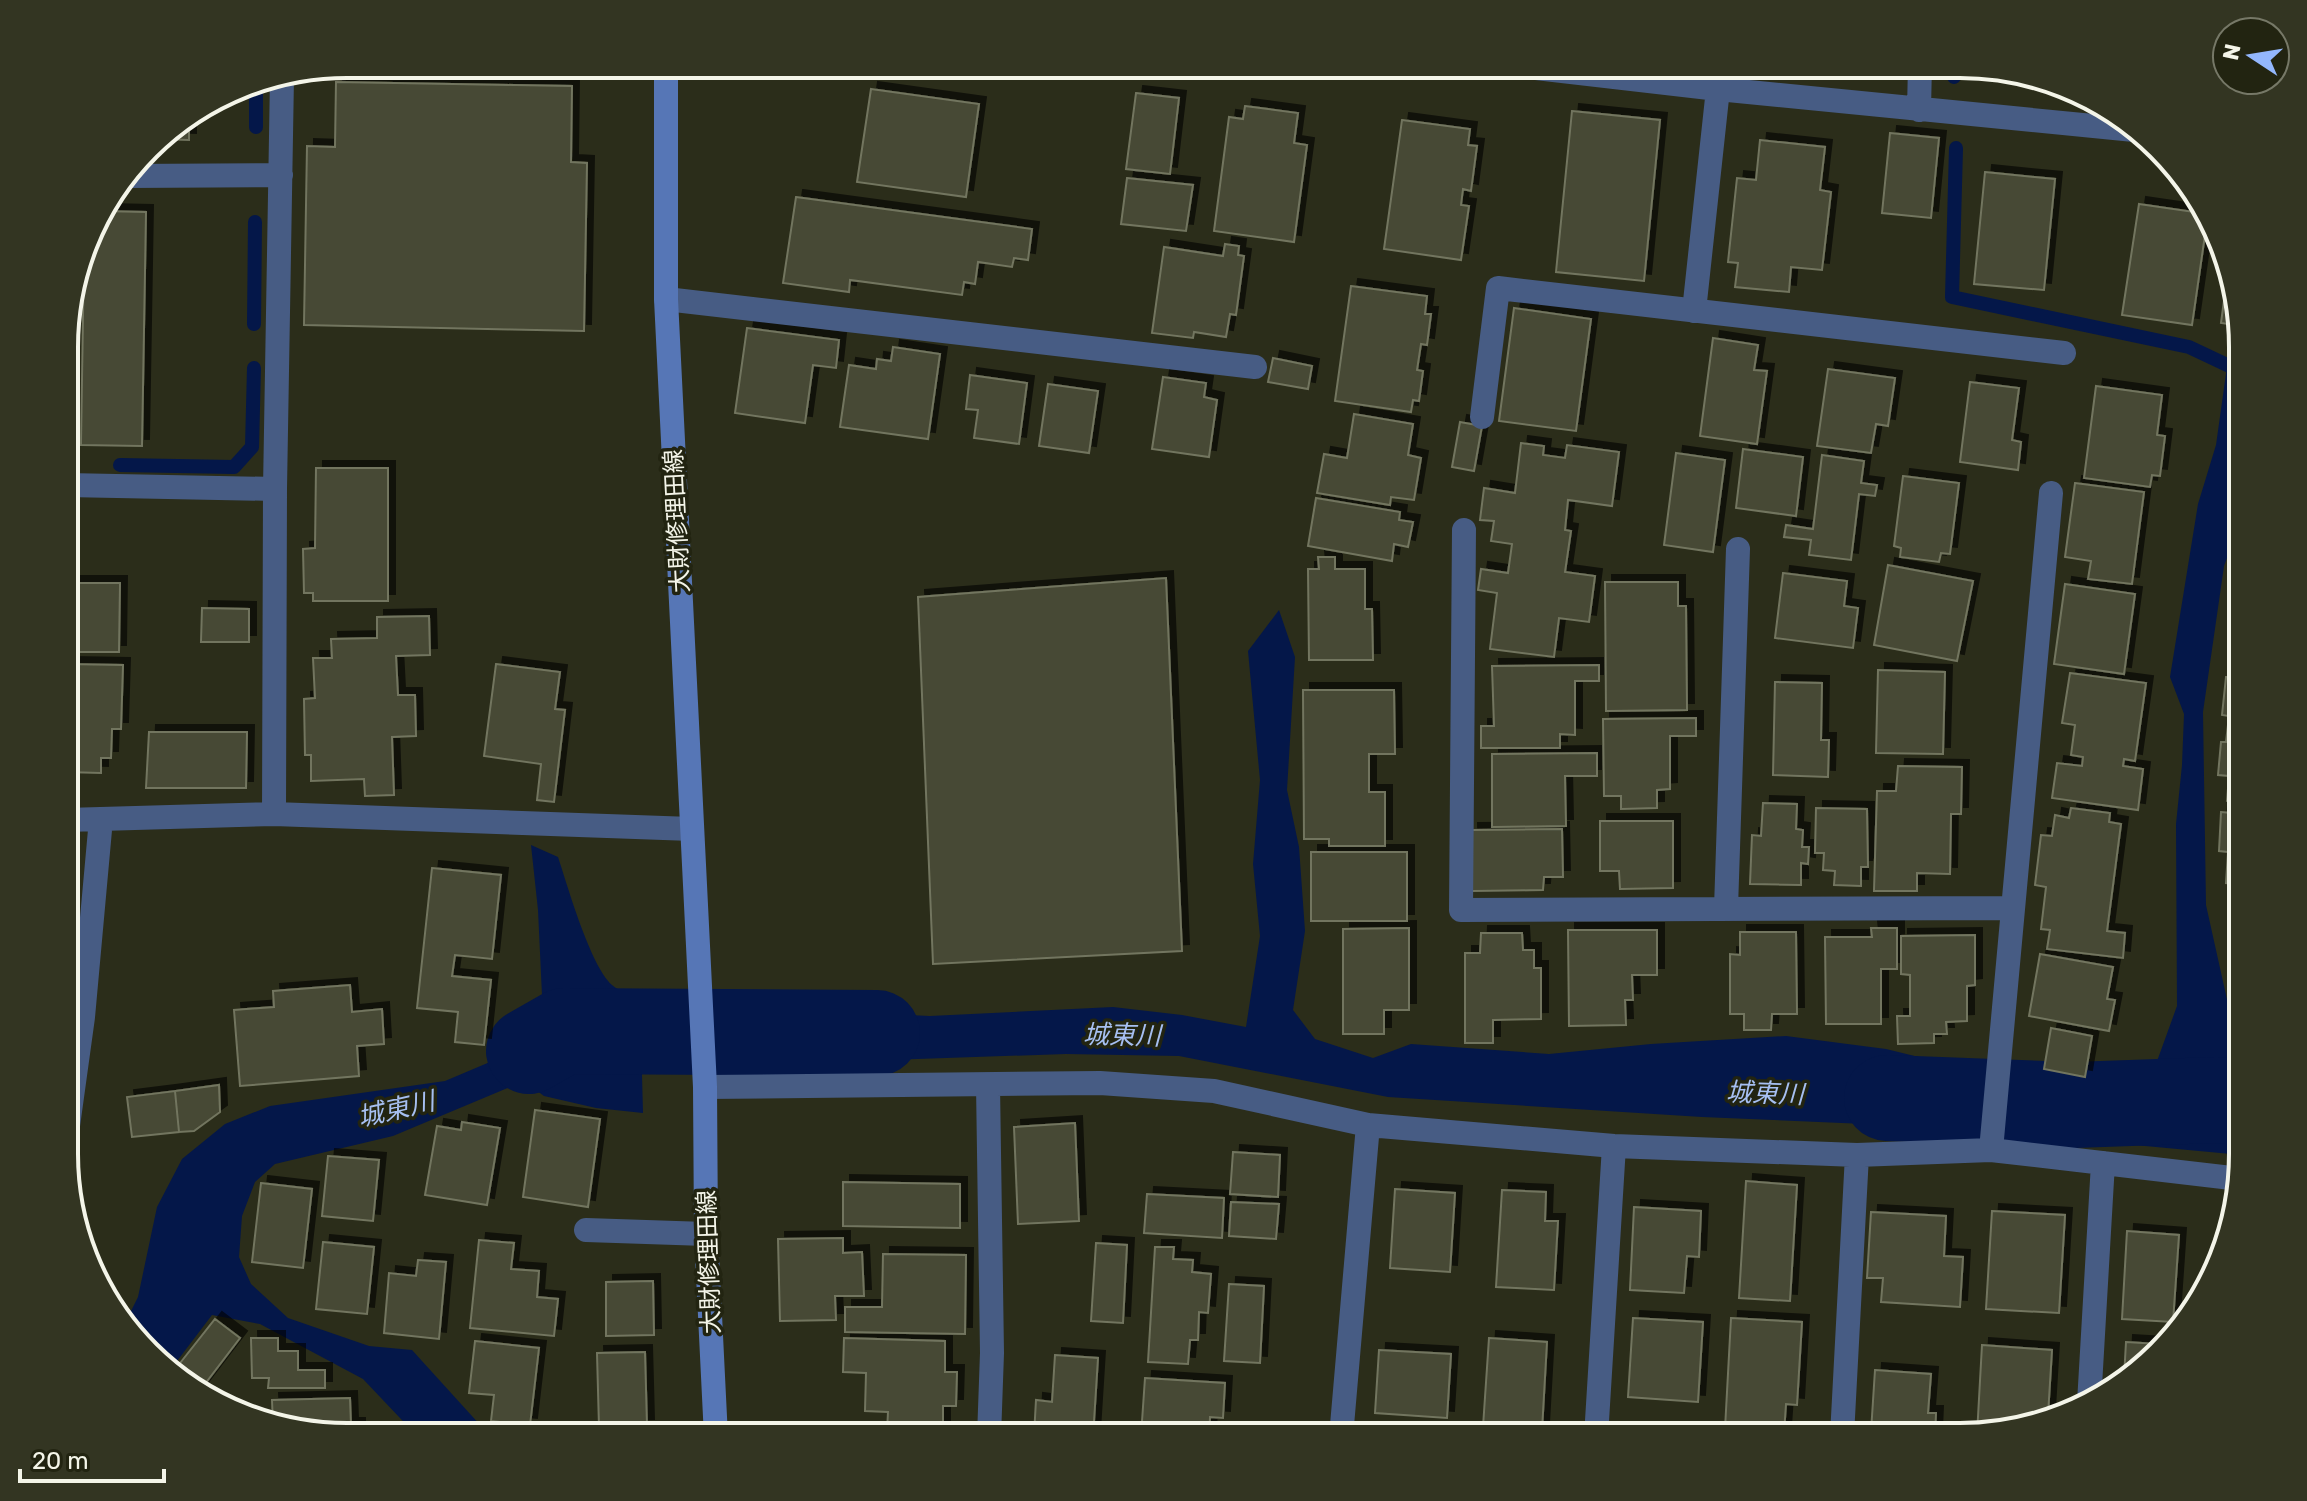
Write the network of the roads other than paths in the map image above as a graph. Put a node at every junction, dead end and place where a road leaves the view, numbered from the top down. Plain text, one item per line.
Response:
1 (1625, 78) edge
2 (1920, 78) edge
3 (666, 79) edge
4 (282, 86) edge
5 (1718, 89) junction
6 (1919, 110) junction
7 (2116, 128) edge
8 (281, 175) junction
9 (140, 176) edge
10 (666, 299) junction
11 (1694, 311) junction
12 (2064, 353) dead end
13 (1255, 367) dead end
14 (1482, 417) dead end
15 (78, 485) edge
16 (275, 489) junction
17 (2051, 493) dead end
18 (1464, 530) dead end
19 (1738, 549) dead end
20 (274, 814) junction
21 (101, 819) junction
22 (78, 820) edge
23 (692, 829) junction
24 (1726, 908) junction
25 (2013, 908) junction
26 (78, 1053) edge
27 (988, 1085) junction
28 (705, 1087) junction
29 (1368, 1125) junction
30 (1614, 1146) junction
31 (1991, 1150) junction
32 (1857, 1155) junction
33 (2103, 1163) junction
34 (2227, 1178) edge
35 (586, 1230) dead end
36 (706, 1234) junction
37 (2090, 1389) edge
38 (1342, 1422) edge
39 (1597, 1422) edge
40 (1843, 1422) edge
41 (715, 1423) edge
42 (990, 1423) edge

1 - 5 street
2 - 6 street
3 - 10 street, 大財修理田線
4 - 8 street
5 - 6 street
5 - 11 street
6 - 7 street
8 - 9 street
8 - 16 street
10 - 13 street
10 - 23 street, 大財修理田線
11 - 12 street
11 - 14 street
15 - 16 street
16 - 20 street
17 - 25 street
18 - 24 street
19 - 24 street
20 - 21 street
20 - 23 street
21 - 22 street
21 - 26 street
23 - 28 street, 大財修理田線
24 - 25 street
25 - 31 street
27 - 28 street
27 - 29 street
27 - 42 street
28 - 36 street, 大財修理田線
29 - 30 street
29 - 38 street
30 - 32 street
30 - 39 street
31 - 32 street
31 - 33 street
32 - 40 street
33 - 34 street
33 - 37 street
35 - 36 street
36 - 41 street, 大財修理田線

